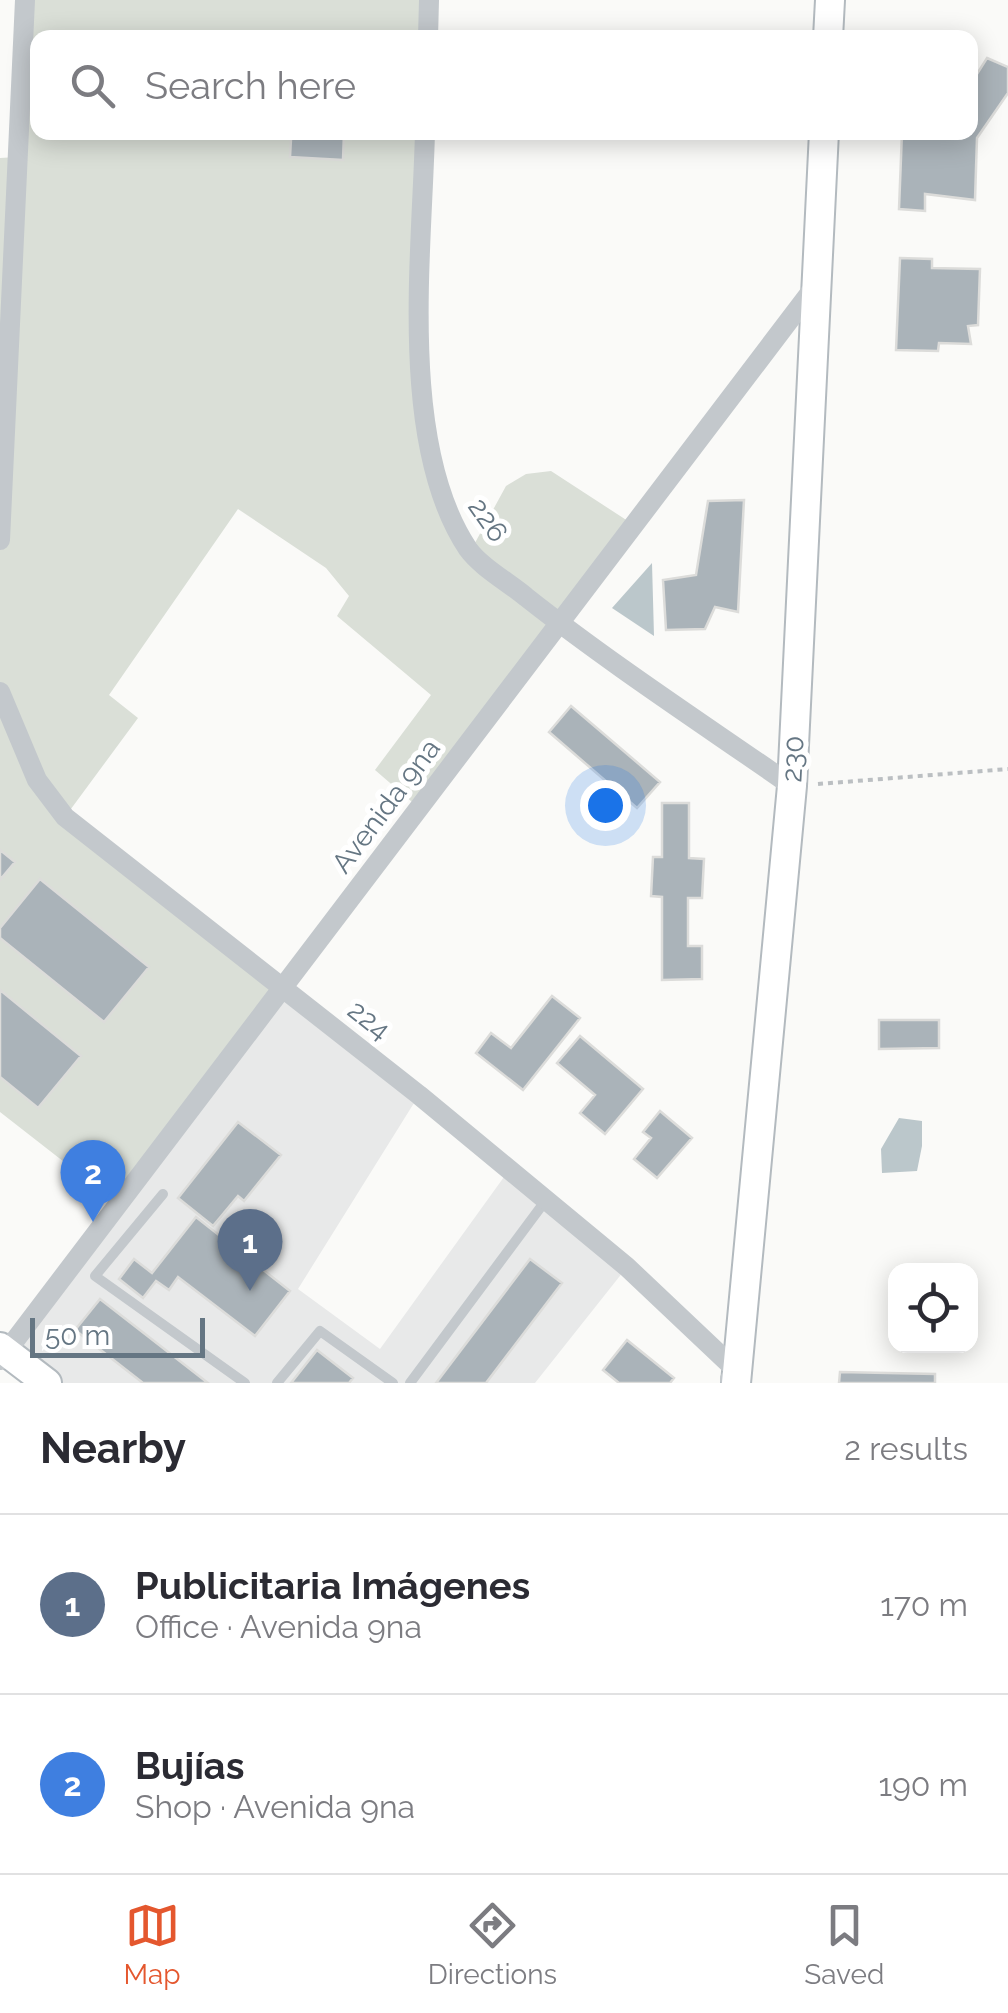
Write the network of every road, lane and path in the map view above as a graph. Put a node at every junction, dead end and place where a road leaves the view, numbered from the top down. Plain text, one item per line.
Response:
1 (25, 0) edge
2 (429, 0) edge
3 (830, 0) edge
4 (428, 30) edge
5 (828, 30) edge
6 (425, 140) edge
7 (824, 140) edge
8 (816, 284) junction
9 (0, 540) edge
10 (560, 623) junction
11 (0, 692) edge
12 (1008, 768) edge
13 (792, 786) junction
14 (283, 987) junction
15 (163, 1194) dead end
16 (546, 1200) junction
17 (2, 1353) edge
18 (733, 1379) edge
19 (47, 1383) edge
20 (245, 1383) edge
21 (277, 1383) edge
22 (393, 1383) edge
23 (410, 1383) edge

1 - 9 street
2 - 4 street
3 - 5 street
6 - 10 street, 226
7 - 8 street, 230
8 - 10 street, Avenida 9na
8 - 13 street, 230
10 - 13 street, 226
10 - 14 street, Avenida 9na
11 - 14 street, 224
12 - 13 path
13 - 18 street, 230
14 - 16 street, 224
14 - 17 street, Avenida 9na
15 - 20 lane
16 - 18 street, 224
16 - 23 lane
17 - 19 street
21 - 22 lane

